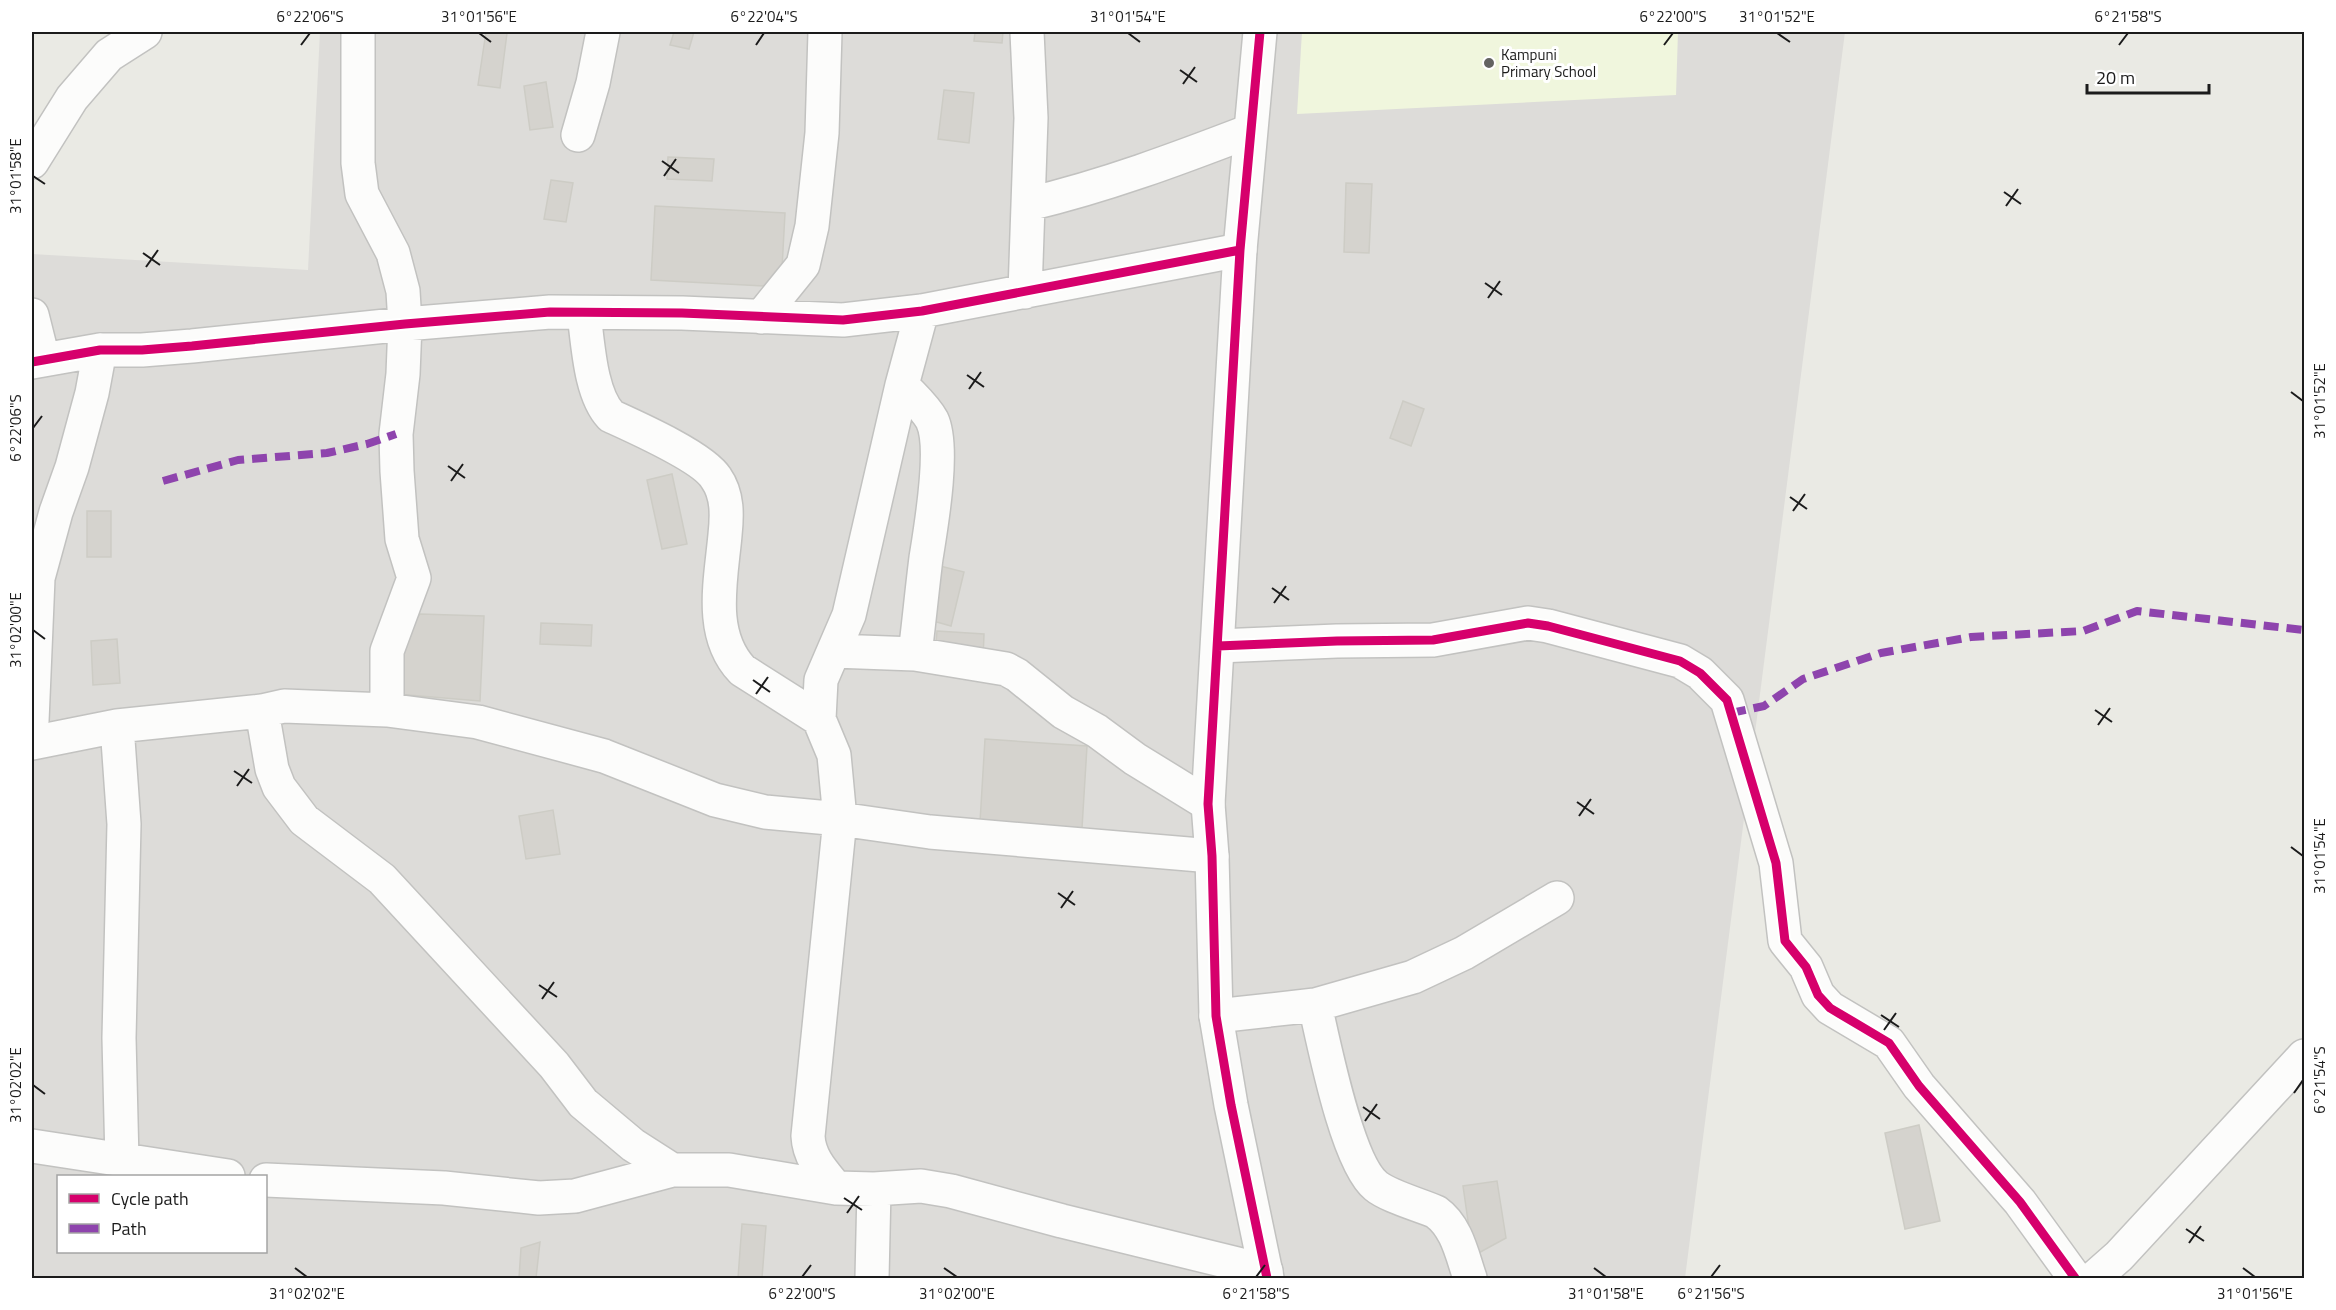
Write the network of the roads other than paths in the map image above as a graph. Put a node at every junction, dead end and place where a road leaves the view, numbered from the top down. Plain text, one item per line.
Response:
1 (145, 32) edge
2 (358, 32) edge
3 (603, 32) edge
4 (825, 32) edge
5 (1027, 32) edge
6 (1260, 32) edge
7 (1250, 131) junction
8 (578, 135) dead end
9 (32, 162) edge
10 (1029, 204) junction
11 (1240, 250) junction
12 (1025, 292) junction
13 (922, 311) junction
14 (584, 314) junction
15 (32, 315) edge
16 (761, 317) junction
17 (405, 324) junction
18 (100, 350) junction
19 (37, 360) edge
20 (902, 385) junction
21 (1218, 646) junction
22 (834, 651) junction
23 (915, 654) junction
24 (387, 710) junction
25 (262, 711) junction
26 (819, 719) junction
27 (32, 721) edge
28 (117, 726) junction
29 (32, 743) edge
30 (1208, 804) junction
31 (840, 819) junction
32 (1212, 856) junction
33 (1557, 898) dead end
34 (1315, 1005) junction
35 (1216, 1016) junction
36 (2304, 1056) edge
37 (32, 1146) edge
38 (122, 1161) junction
39 (672, 1170) junction
40 (221, 1175) edge
41 (267, 1180) edge
42 (836, 1188) junction
43 (874, 1189) junction
44 (1266, 1275) edge
45 (872, 1278) edge
46 (1470, 1278) edge
47 (2076, 1278) edge
48 (2094, 1278) edge

1 - 9 street
2 - 17 street
3 - 8 street
4 - 16 street
5 - 10 street
6 - 7 street
7 - 10 street
7 - 11 street
10 - 12 street
11 - 12 street
11 - 21 street
12 - 13 street
13 - 16 street
13 - 20 street
14 - 16 street
14 - 17 street
14 - 26 street
15 - 19 street
17 - 18 street
17 - 24 street
18 - 19 street
18 - 27 street
20 - 22 street
20 - 23 street
21 - 30 street
21 - 47 street
22 - 23 street
22 - 26 street
23 - 30 street
24 - 25 street
24 - 31 street
25 - 28 street
25 - 39 street
26 - 31 street
28 - 29 street
28 - 38 street
30 - 32 street
31 - 32 street
31 - 42 street
32 - 35 street
33 - 34 street
34 - 35 street
34 - 46 street
35 - 44 street
36 - 48 street
37 - 38 street
38 - 40 street
39 - 41 street
39 - 42 street
42 - 43 street
43 - 44 street
43 - 45 street

